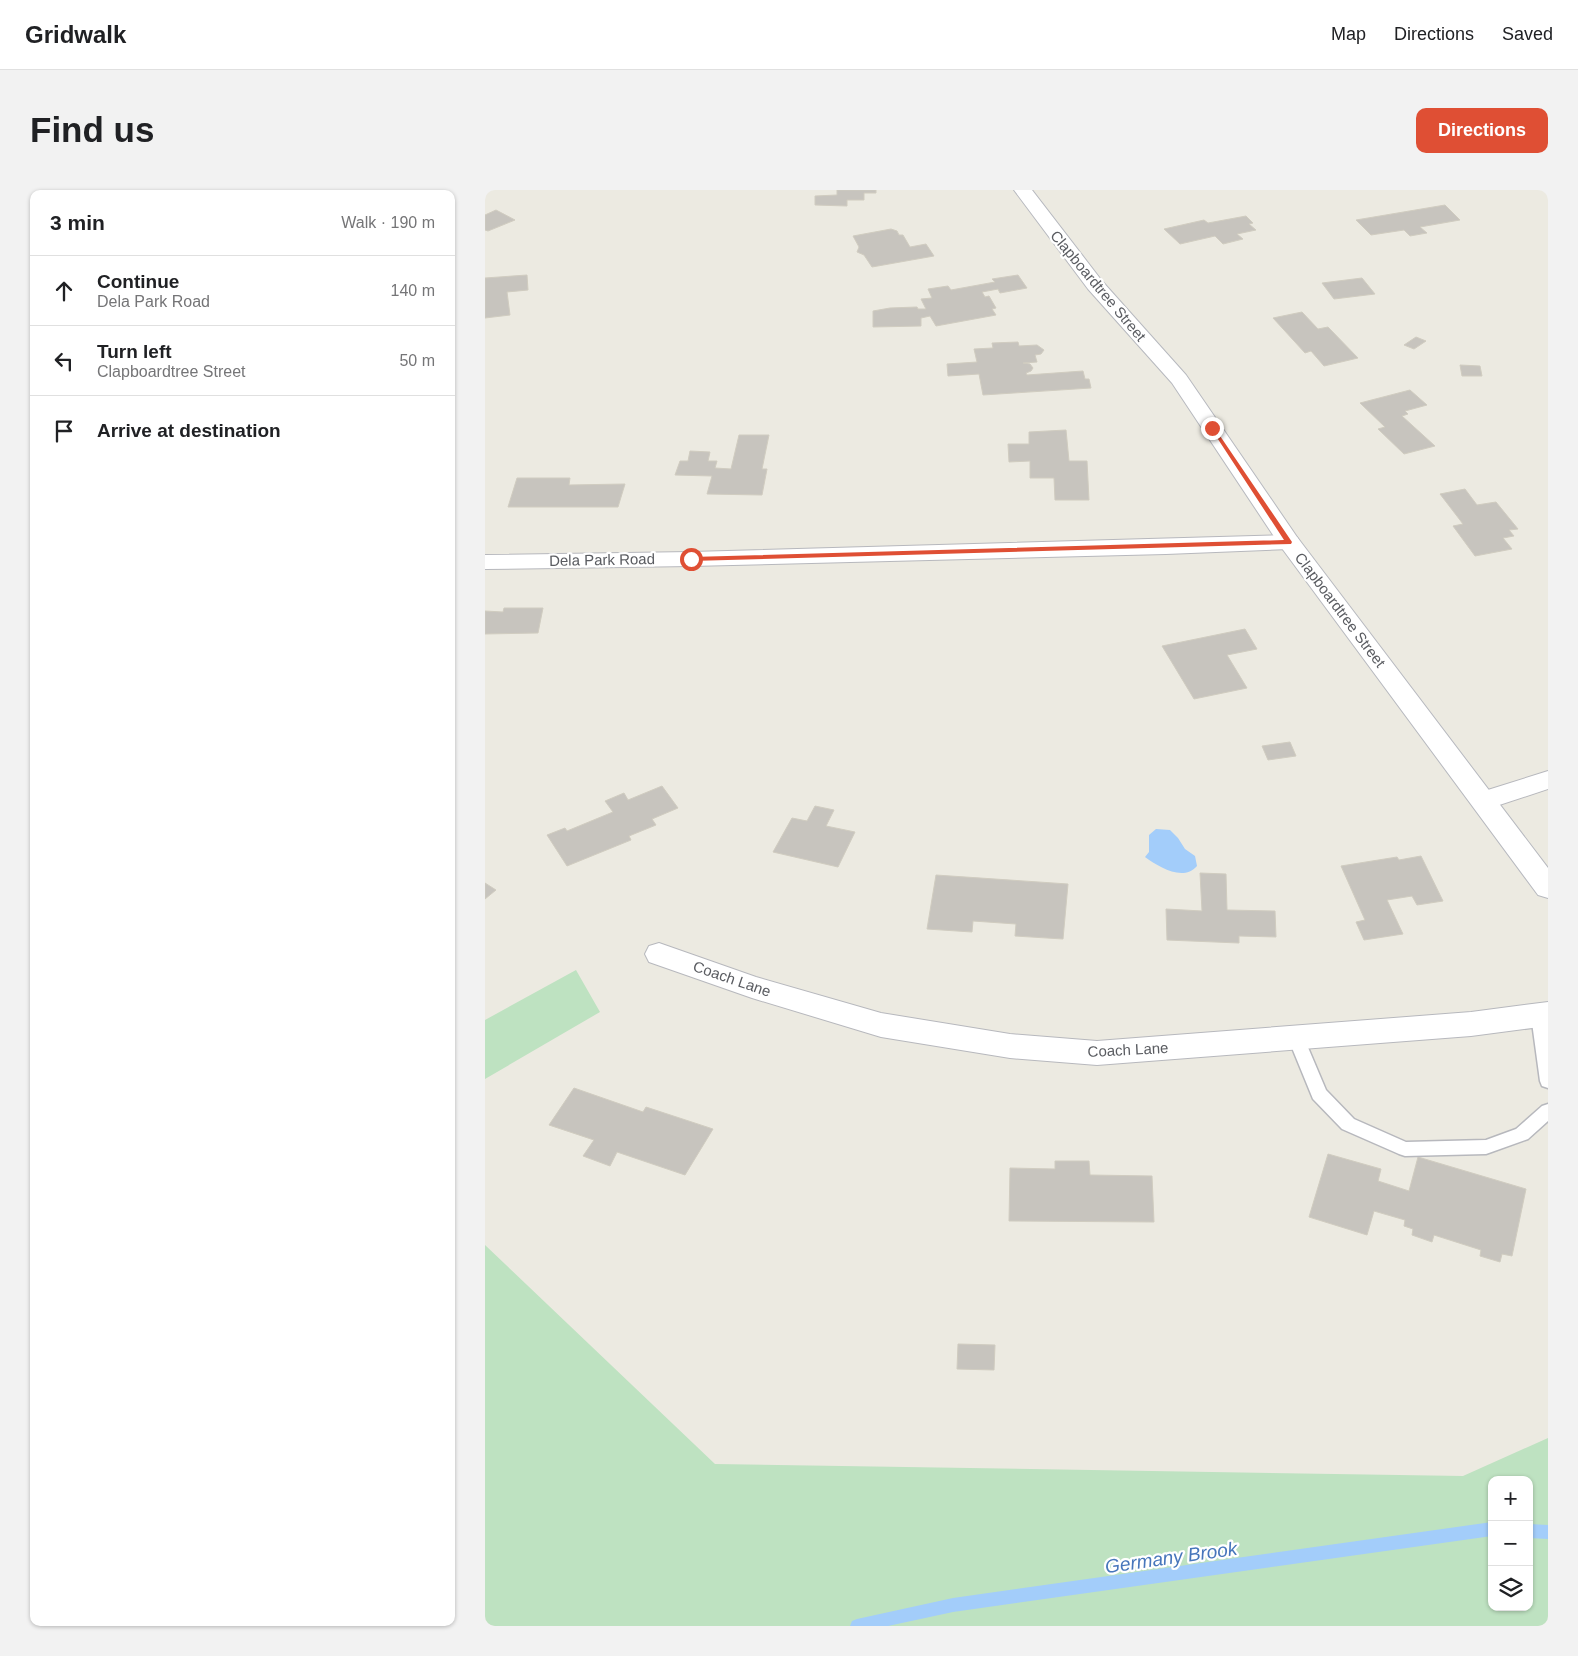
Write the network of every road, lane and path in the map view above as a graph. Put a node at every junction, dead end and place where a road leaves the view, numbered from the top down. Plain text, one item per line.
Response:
1 (1023, 190) edge
2 (1289, 542) junction
3 (485, 562) edge
4 (1548, 780) edge
5 (1484, 801) junction
6 (1548, 888) edge
7 (659, 954) dead end
8 (1543, 1014) edge
9 (1297, 1038) junction
10 (1548, 1081) edge
11 (1548, 1111) edge

1 - 2 street, Clapboardtree Street
2 - 3 street, Dela Park Road
2 - 5 street, Clapboardtree Street
4 - 5 street
5 - 6 street, Clapboardtree Street
7 - 9 street, Coach Lane
8 - 9 street, Coach Lane
8 - 10 lane
9 - 11 lane

